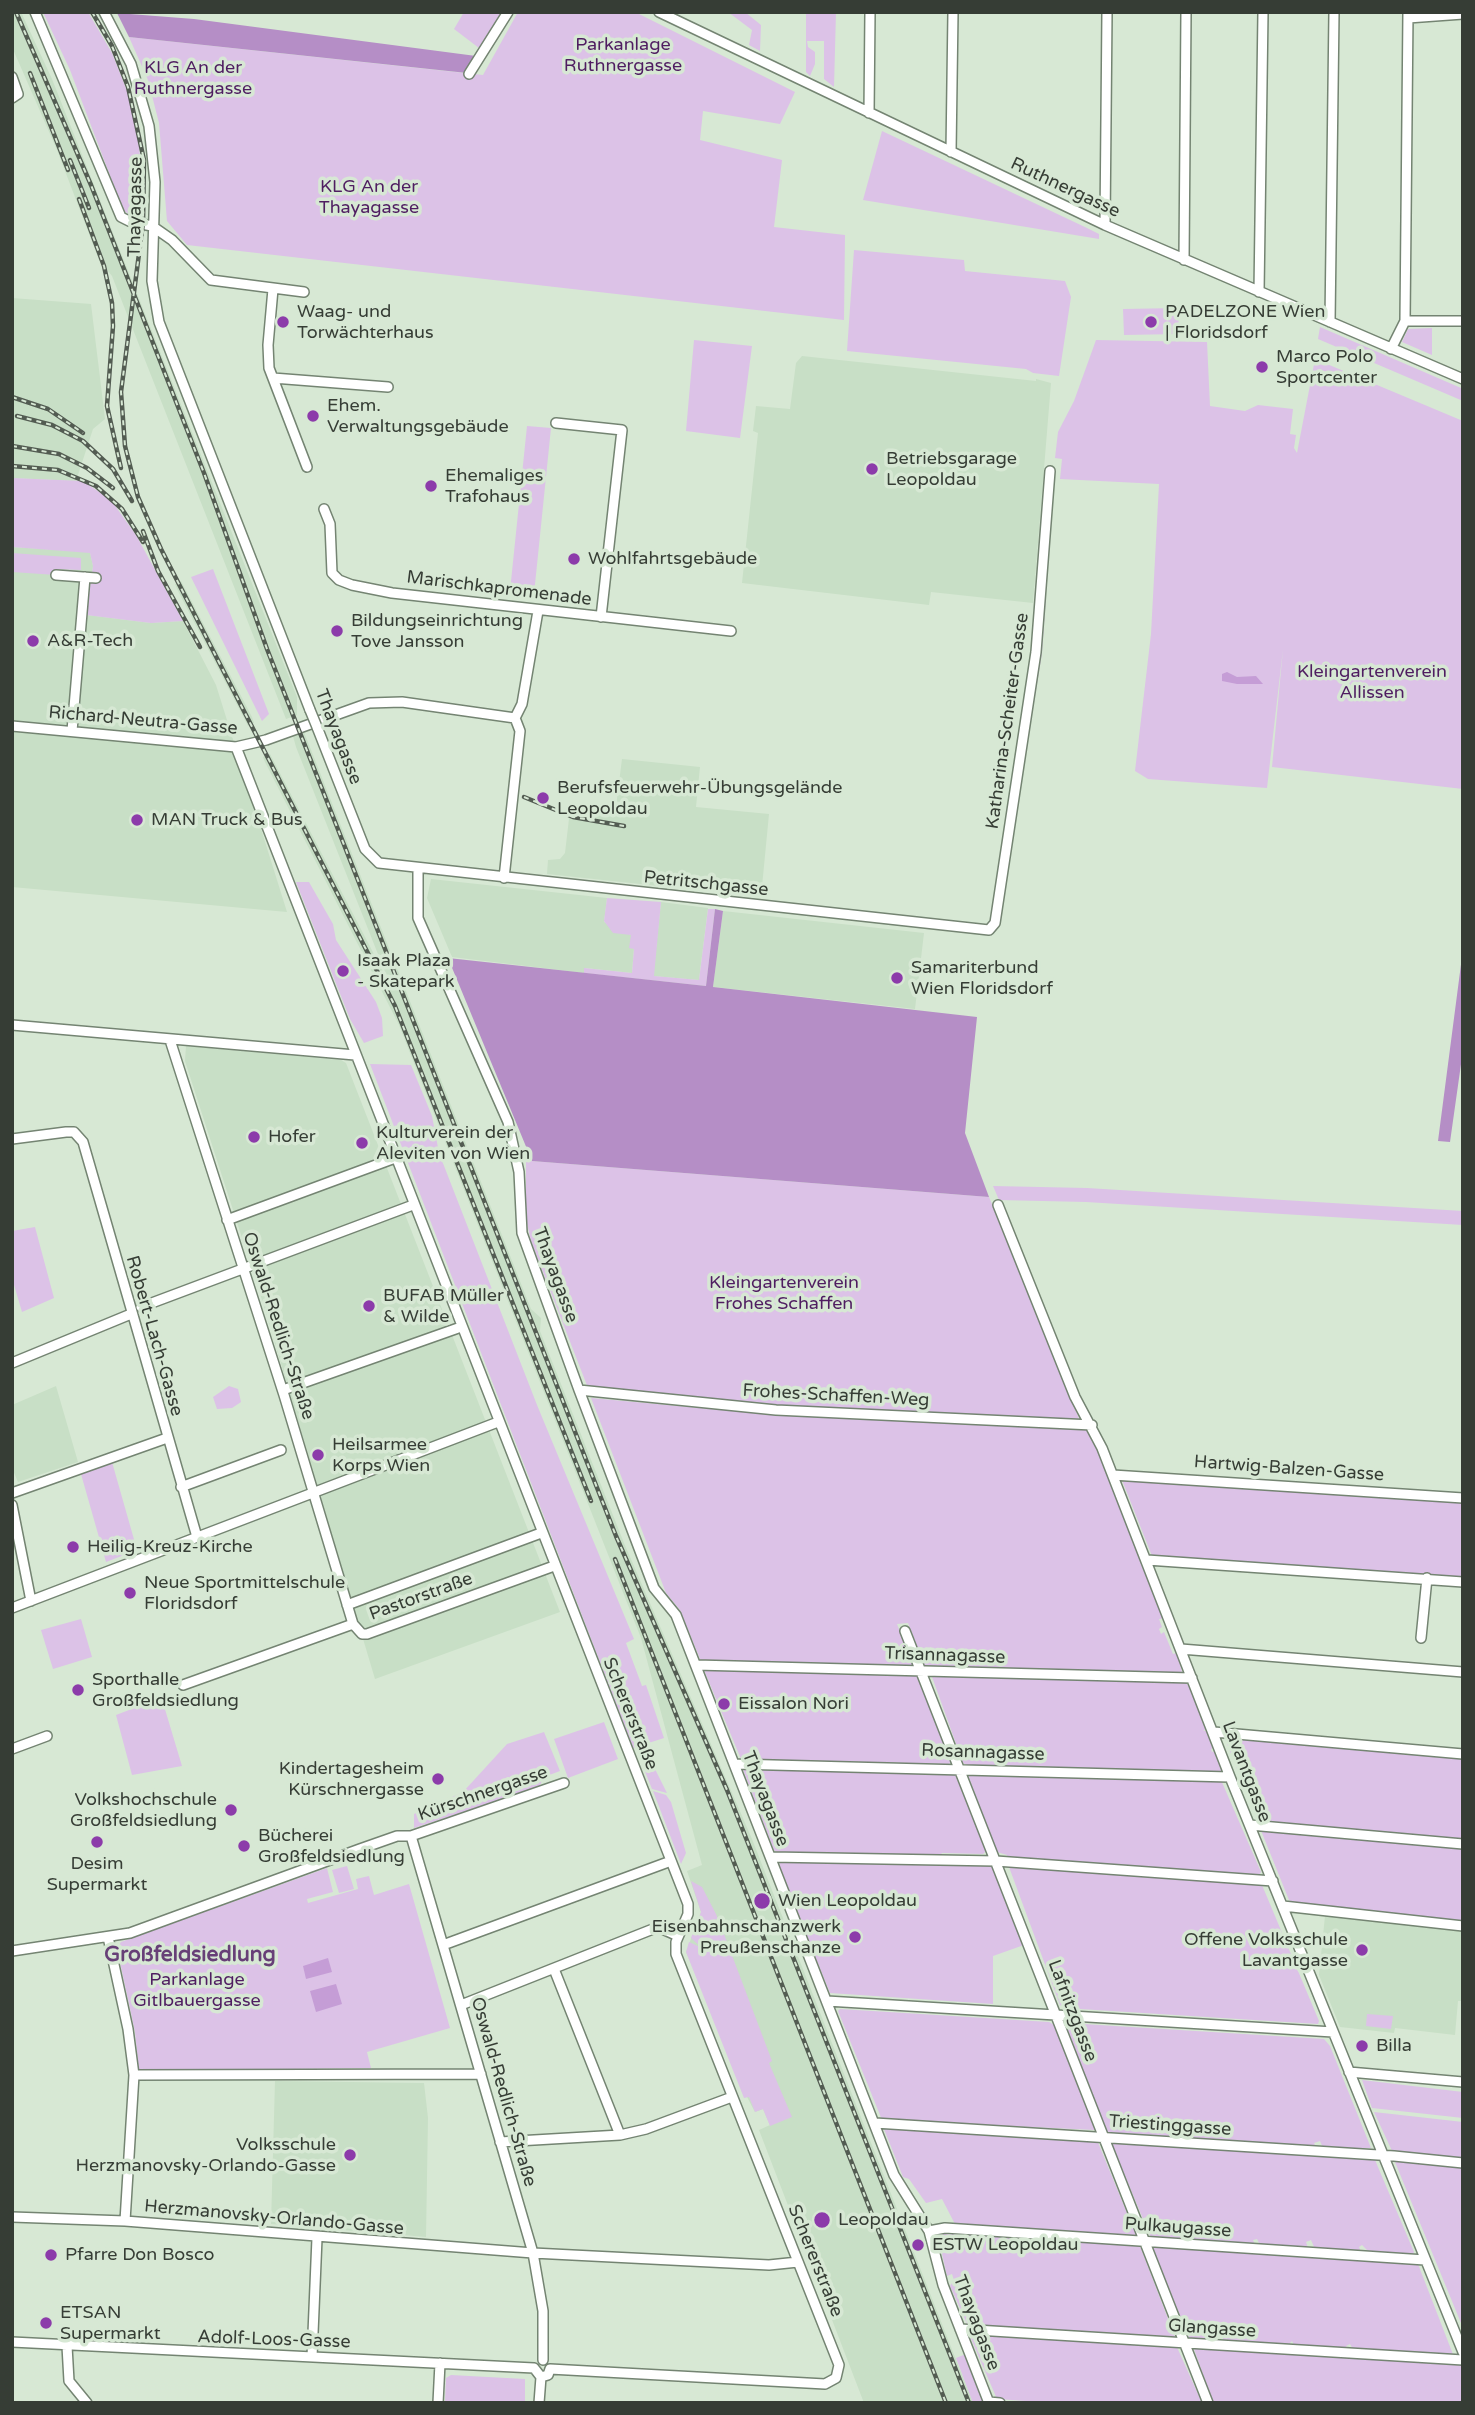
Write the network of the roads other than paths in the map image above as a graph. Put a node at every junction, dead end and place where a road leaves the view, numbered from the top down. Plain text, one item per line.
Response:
1 (35, 12) edge
2 (104, 12) edge
3 (508, 12) edge
4 (659, 12) edge
5 (870, 12) edge
6 (953, 12) edge
7 (1107, 12) edge
8 (1186, 12) edge
9 (1263, 12) edge
10 (1334, 12) edge
11 (1463, 14) edge
12 (1408, 15) edge
13 (469, 74) dead end
14 (12, 77) edge
15 (12, 98) edge
16 (869, 113) junction
17 (951, 152) junction
18 (1105, 225) junction
19 (152, 226) junction
20 (1184, 260) junction
21 (273, 289) junction
22 (304, 292) dead end
23 (1259, 292) junction
24 (1405, 321) junction
25 (1463, 321) edge
26 (1330, 322) junction
27 (1391, 349) junction
28 (273, 378) junction
29 (1463, 379) edge
30 (388, 387) dead end
31 (556, 423) dead end
32 (307, 467) dead end
33 (1050, 471) dead end
34 (324, 509) dead end
35 (56, 575) dead end
36 (85, 577) junction
37 (96, 578) dead end
38 (538, 611) junction
39 (601, 617) junction
40 (731, 631) dead end
41 (515, 718) junction
42 (12, 726) edge
43 (72, 731) junction
44 (236, 747) junction
45 (418, 870) junction
46 (504, 878) junction
47 (989, 930) joint
48 (12, 1025) edge
49 (170, 1040) junction
50 (355, 1055) junction
51 (12, 1139) edge
52 (395, 1158) junction
53 (413, 1205) junction
54 (998, 1206) dead end
55 (227, 1220) junction
56 (242, 1267) junction
57 (141, 1307) dead end
58 (131, 1314) junction
59 (461, 1327) junction
60 (12, 1363) edge
61 (579, 1390) junction
62 (283, 1391) junction
63 (498, 1422) junction
64 (1092, 1425) junction
65 (167, 1438) junction
66 (281, 1450) dead end
67 (1113, 1475) junction
68 (181, 1487) junction
69 (312, 1492) junction
70 (12, 1493) edge
71 (1463, 1498) edge
72 (12, 1505) edge
73 (541, 1533) junction
74 (197, 1537) junction
75 (1147, 1560) junction
76 (554, 1566) junction
77 (1427, 1578) junction
78 (1463, 1582) edge
79 (31, 1601) junction
80 (347, 1605) junction
81 (12, 1608) edge
82 (353, 1624) junction
83 (905, 1631) dead end
84 (1421, 1638) dead end
85 (1181, 1649) junction
86 (696, 1665) junction
87 (921, 1671) junction
88 (1463, 1672) edge
89 (1192, 1678) junction
90 (183, 1685) dead end
91 (1214, 1732) junction
92 (47, 1736) dead end
93 (12, 1749) edge
94 (1463, 1754) edge
95 (735, 1764) junction
96 (958, 1768) junction
97 (1230, 1777) junction
98 (564, 1783) dead end
99 (1250, 1825) junction
100 (411, 1836) junction
101 (1463, 1844) edge
102 (771, 1857) junction
103 (670, 1861) junction
104 (996, 1861) junction
105 (1273, 1881) junction
106 (1283, 1906) junction
107 (1463, 1926) edge
108 (678, 1936) junction
109 (108, 1937) junction
110 (443, 1945) junction
111 (12, 1951) edge
112 (554, 1969) junction
113 (827, 2001) junction
114 (461, 2005) junction
115 (1057, 2016) junction
116 (1333, 2032) junction
117 (1349, 2072) junction
118 (481, 2074) junction
119 (134, 2075) junction
120 (1463, 2082) edge
121 (732, 2097) junction
122 (875, 2123) junction
123 (620, 2135) junction
124 (1105, 2138) junction
125 (500, 2142) junction
126 (1383, 2155) junction
127 (1463, 2163) edge
128 (12, 2217) edge
129 (125, 2221) junction
130 (929, 2231) junction
131 (317, 2238) junction
132 (1145, 2241) junction
133 (533, 2253) junction
134 (1425, 2260) junction
135 (798, 2262) junction
136 (960, 2329) junction
137 (12, 2342) edge
138 (1185, 2343) junction
139 (67, 2346) junction
140 (1463, 2352) edge
141 (312, 2357) junction
142 (543, 2360) junction
143 (1463, 2360) edge
144 (440, 2364) junction
145 (534, 2368) junction
146 (550, 2369) junction
147 (541, 2377) junction
148 (989, 2402) edge
149 (87, 2403) edge
150 (438, 2403) edge
151 (540, 2403) edge
152 (1000, 2403) edge
153 (1208, 2403) edge

1 - 19 street
2 - 19 street, Thayagasse
3 - 13 street
4 - 16 street, Ruthnergasse
5 - 16 street
6 - 17 street
7 - 18 street
8 - 20 street
9 - 23 street
10 - 26 street
11 - 12 street
12 - 24 street
14 - 15 street
16 - 17 street, Ruthnergasse
17 - 18 street, Ruthnergasse
18 - 20 street, Ruthnergasse
19 - 21 street
19 - 45 street, Thayagasse, bridge
20 - 23 street, Ruthnergasse
21 - 22 street
21 - 28 street
23 - 26 street, Ruthnergasse
24 - 25 street
24 - 27 street
26 - 27 street, Ruthnergasse
27 - 29 street, Ruthnergasse
28 - 30 street
28 - 32 street
31 - 39 street
33 - 47 street, Katharina-Scheiter-Gasse
34 - 38 street, Marischkapromenade
35 - 36 street
36 - 37 street
36 - 43 street
38 - 39 street, Marischkapromenade
38 - 41 street
39 - 40 street, Marischkapromenade
41 - 44 street, Richard-Neutra-Gasse
41 - 46 street
42 - 43 street, Richard-Neutra-Gasse
43 - 44 street, Richard-Neutra-Gasse
44 - 50 street, Schererstraße
45 - 46 street, Petritschgasse
45 - 61 street, Thayagasse
46 - 47 street, Petritschgasse
48 - 49 street
49 - 50 street
49 - 55 street, Oswald-Redlich-Straße
50 - 52 street, Schererstraße
51 - 58 street, Robert-Lach-Gasse
52 - 53 street, Schererstraße
52 - 55 street
53 - 56 street
53 - 59 street, Schererstraße
54 - 64 street, Lavantgasse
55 - 56 street, Oswald-Redlich-Straße
56 - 57 street
56 - 62 street, Oswald-Redlich-Straße
58 - 60 street
58 - 65 street, Robert-Lach-Gasse
59 - 62 street
59 - 63 street, Schererstraße
61 - 64 street, Frohes-Schaffen-Weg
61 - 86 street, Thayagasse
62 - 69 street, Oswald-Redlich-Straße
63 - 69 street
63 - 73 street, Schererstraße
64 - 67 street, Lavantgasse
65 - 68 street, Robert-Lach-Gasse
65 - 70 street
66 - 68 street
67 - 71 street, Hartwig-Balzen-Gasse
67 - 75 street, Lavantgasse
68 - 74 street, Robert-Lach-Gasse
69 - 74 street
69 - 80 street, Oswald-Redlich-Straße
72 - 79 street
73 - 76 street, Schererstraße
73 - 80 street, Pastorstraße
74 - 79 street
75 - 77 street
75 - 85 street, Lavantgasse
76 - 82 street, Pastorstraße
76 - 103 street, Schererstraße
77 - 78 street
77 - 84 street
79 - 81 street
80 - 82 street, Oswald-Redlich-Straße
82 - 90 street, Pastorstraße
83 - 87 street, Lafnitzgasse
85 - 88 street
85 - 89 street, Lavantgasse
86 - 87 street, Trisannagasse
86 - 95 street, Thayagasse
87 - 89 street, Trisannagasse
87 - 96 street, Lafnitzgasse
89 - 91 street, Lavantgasse
91 - 94 street
91 - 97 street, Lavantgasse
92 - 93 street
95 - 96 street, Rosannagasse
95 - 102 street, Thayagasse
96 - 97 street, Rosannagasse
96 - 104 street, Lafnitzgasse
97 - 99 street, Lavantgasse
98 - 100 street, Kürschnergasse
99 - 101 street
99 - 105 street, Lavantgasse
100 - 109 street, Kürschnergasse
100 - 110 street, Oswald-Redlich-Straße
102 - 104 street
102 - 113 street, Thayagasse
103 - 108 street, Schererstraße
103 - 110 street
104 - 105 street
104 - 115 street, Lafnitzgasse
105 - 106 street, Lavantgasse
106 - 107 street
106 - 116 street, Lavantgasse
108 - 112 street
108 - 121 street, Schererstraße
109 - 111 street, Kürschnergasse
109 - 119 street
110 - 114 street, Oswald-Redlich-Straße
112 - 114 street
112 - 123 street
113 - 115 street
113 - 122 street, Thayagasse
114 - 118 street, Oswald-Redlich-Straße
115 - 116 street
115 - 124 street, Lafnitzgasse
116 - 117 street, Lavantgasse
117 - 120 street
117 - 126 street, Lavantgasse
118 - 119 street
118 - 125 street, Oswald-Redlich-Straße
119 - 129 street
121 - 123 street
121 - 135 street, Schererstraße
122 - 124 street, Triestinggasse
122 - 130 street, Thayagasse
123 - 125 street
124 - 126 street, Triestinggasse
124 - 132 street, Lafnitzgasse
125 - 133 street, Oswald-Redlich-Straße
126 - 127 street, Triestinggasse
126 - 134 street, Lavantgasse
128 - 129 street, Herzmanovsky-Orlando-Gasse
129 - 131 street, Herzmanovsky-Orlando-Gasse
130 - 132 street, Pulkaugasse
130 - 136 street, Thayagasse
131 - 133 street, Herzmanovsky-Orlando-Gasse
131 - 141 street
132 - 134 street, Pulkaugasse
132 - 138 street, Lafnitzgasse
133 - 135 street, Herzmanovsky-Orlando-Gasse
133 - 142 street, Oswald-Redlich-Straße
134 - 140 street, Lavantgasse
135 - 146 street, Schererstraße
136 - 138 street, Glangasse
136 - 148 street, Thayagasse
137 - 139 street, Adolf-Loos-Gasse
138 - 143 street, Glangasse
138 - 153 street, Lafnitzgasse
139 - 141 street, Adolf-Loos-Gasse
139 - 149 street
141 - 144 street, Adolf-Loos-Gasse
142 - 145 street
142 - 146 street
144 - 145 street, Adolf-Loos-Gasse
144 - 150 street
145 - 147 street
146 - 147 street
147 - 151 street
148 - 152 street

